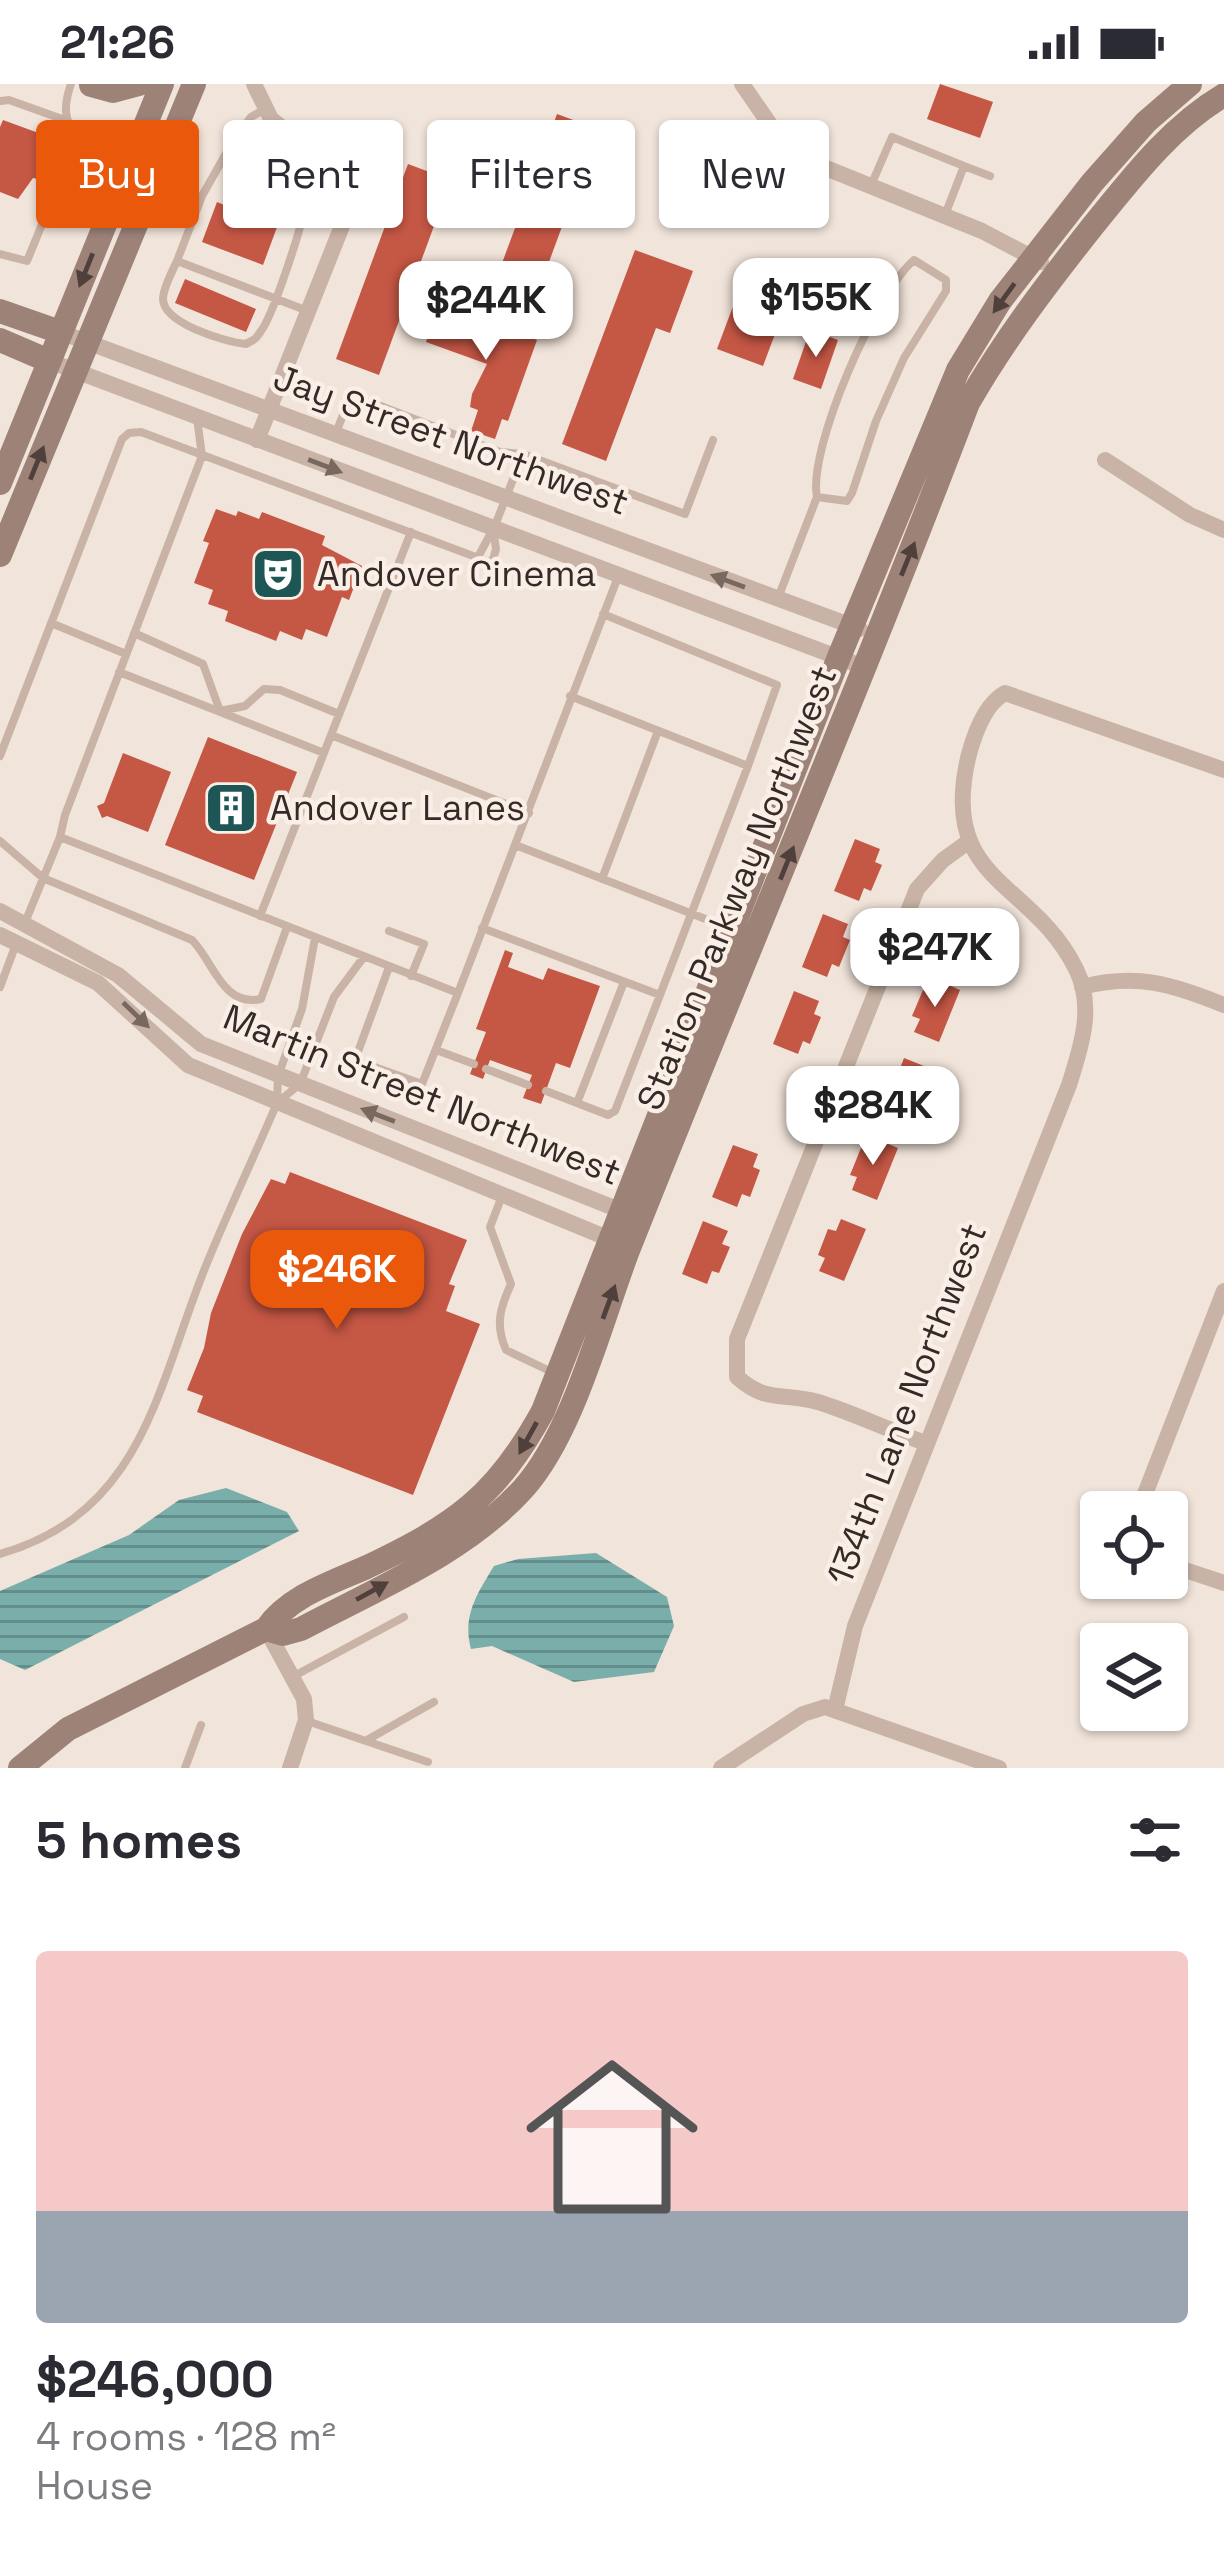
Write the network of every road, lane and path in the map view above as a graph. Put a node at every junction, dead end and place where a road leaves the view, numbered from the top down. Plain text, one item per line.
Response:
1 (71, 84) edge
2 (91, 84) edge
3 (139, 84) edge
4 (162, 84) edge
5 (194, 84) edge
6 (254, 84) edge
7 (742, 84) edge
8 (1190, 84) edge
9 (1224, 95) edge
10 (4, 101) edge
11 (266, 109) junction
12 (65, 120) joint
13 (249, 120) edge
14 (223, 159) edge
15 (964, 166) junction
16 (990, 176) dead end
17 (872, 184) junction
18 (945, 215) junction
19 (41, 228) edge
20 (301, 228) edge
21 (0, 254) edge
22 (1034, 258) junction
23 (177, 260) junction
24 (1058, 271) junction
25 (274, 298) junction
26 (0, 311) edge
27 (309, 312) junction
28 (60, 332) junction
29 (0, 340) edge
30 (88, 342) junction
31 (49, 361) junction
32 (75, 371) junction
33 (268, 409) junction
34 (196, 418) junction
35 (335, 435) junction
36 (257, 440) junction
37 (713, 440) dead end
38 (523, 454) junction
39 (202, 456) junction
40 (1105, 460) dead end
41 (0, 483) edge
42 (818, 497) junction
43 (505, 499) junction
44 (493, 529) junction
45 (1224, 530) edge
46 (411, 532) junction
47 (0, 554) edge
48 (478, 557) junction
49 (619, 575) junction
50 (778, 599) junction
51 (603, 614) junction
52 (51, 623) junction
53 (851, 626) junction
54 (134, 633) junction
55 (878, 634) junction
56 (126, 654) junction
57 (839, 657) junction
58 (864, 667) junction
59 (119, 672) junction
60 (570, 696) junction
61 (220, 711) junction
62 (339, 714) junction
63 (658, 731) junction
64 (331, 735) junction
65 (324, 752) junction
66 (0, 756) edge
67 (748, 766) junction
68 (1224, 770) edge
69 (530, 813) junction
70 (60, 837) junction
71 (0, 841) edge
72 (968, 842) junction
73 (518, 846) junction
74 (43, 878) junction
75 (602, 879) junction
76 (0, 911) edge
77 (690, 913) junction
78 (260, 916) junction
79 (23, 925) junction
80 (287, 927) junction
81 (482, 928) junction
82 (389, 931) dead end
83 (744, 934) junction
84 (315, 938) junction
85 (8, 939) edge
86 (364, 957) junction
87 (389, 967) junction
88 (411, 976) junction
89 (624, 982) junction
90 (0, 987) edge
91 (1082, 987) junction
92 (458, 994) junction
93 (660, 995) junction
94 (1224, 1005) edge
95 (436, 1050) junction
96 (474, 1064) dead end
97 (486, 1069) dead end
98 (278, 1076) junction
99 (300, 1084) junction
100 (528, 1084) dead end
101 (546, 1091) dead end
102 (277, 1103) junction
103 (577, 1103) junction
104 (502, 1193) junction
105 (632, 1215) junction
106 (620, 1244) junction
107 (1224, 1291) edge
108 (568, 1379) junction
109 (926, 1443) junction
110 (1146, 1491) edge
111 (0, 1554) edge
112 (1188, 1571) edge
113 (1224, 1583) edge
114 (404, 1618) dead end
115 (266, 1629) junction
116 (292, 1677) junction
117 (434, 1702) dead end
118 (835, 1710) junction
119 (305, 1720) junction
120 (200, 1725) dead end
121 (366, 1741) junction
122 (428, 1762) dead end
123 (20, 1768) edge
124 (185, 1768) edge
125 (290, 1768) edge
126 (721, 1768) edge
127 (999, 1768) edge

1 - 12 lane
2 - 3 street
4 -> 28 street
5 - 30 street
6 - 11 street
7 - 17 street
8 - 22 street, Station Parkway Northwest
9 - 24 street, Station Parkway Northwest
10 - 12 lane
11 - 13 lane
11 - 27 street
14 - 23 lane
15 - 16 lane
15 - 17 lane
15 - 18 lane
17 - 18 street
18 - 22 street
19 - 21 lane
20 - 25 lane
22 - 24 street
22 -> 53 street, Station Parkway Northwest
23 - 25 lane
23 - 25 lane
55 -> 24 street, Station Parkway Northwest
25 - 27 lane
26 - 28 street, Jay Street Northwest
27 - 33 street
28 - 30 street, Jay Street Northwest
28 - 31 street
29 - 31 street, Jay Street Northwest
30 - 32 street
30 - 33 street, Jay Street Northwest
31 - 32 street, Jay Street Northwest
31 - 41 street
32 - 34 street, Jay Street Northwest
47 -> 32 street
33 - 35 street, Jay Street Northwest
33 - 36 street
34 - 36 street, Jay Street Northwest
34 - 39 lane
35 - 38 lane
35 - 43 street, Jay Street Northwest
36 -> 44 street, Jay Street Northwest
37 - 38 lane
38 - 43 lane
39 - 46 lane
39 - 52 lane
39 - 54 lane
40 - 45 street
42 - 42 lane
42 - 50 lane
43 - 44 lane
50 -> 43 street, Jay Street Northwest
44 - 48 lane
44 - 48 lane
44 - 49 street, Jay Street Northwest
46 - 48 lane
46 - 62 lane
49 - 51 lane
49 - 57 street, Jay Street Northwest
50 - 53 street, Jay Street Northwest
51 - 60 lane
51 - 67 lane
52 - 56 lane
52 - 66 lane
53 - 55 street, Jay Street Northwest
53 - 57 street, Station Parkway Northwest
54 - 56 lane
54 - 61 lane
55 - 58 street, Station Parkway Northwest
56 - 59 lane
57 - 58 street, Jay Street Northwest
57 - 83 street, Station Parkway Northwest
83 -> 58 street, Station Parkway Northwest
59 - 61 lane
59 - 70 lane
60 - 63 lane
60 - 69 lane
61 - 62 lane
61 - 65 lane
62 - 64 lane
63 - 67 lane
63 - 75 lane
64 - 65 lane
64 - 69 lane
65 - 78 lane
67 - 77 lane
68 - 72 street
69 - 73 lane
70 - 74 lane
70 - 78 lane
71 - 74 lane
72 - 91 street
72 - 109 street
73 - 75 lane
73 - 81 lane
74 - 79 lane
74 - 80 lane
75 - 77 lane
76 - 79 street, Martin Street Northwest
77 - 83 lane
77 - 93 lane
78 - 80 lane
79 - 85 lane
79 - 98 street, Martin Street Northwest
80 - 84 lane
81 - 89 lane
81 - 92 lane
82 - 88 lane
83 - 105 street, Station Parkway Northwest
84 - 86 lane
84 - 98 lane
85 - 90 lane
85 -> 102 street, Martin Street Northwest
86 - 87 lane
86 - 99 lane
87 - 88 lane
87 - 95 lane
88 - 92 lane
89 - 93 lane
89 - 103 lane
91 - 94 street
91 - 109 street, 134th Lane Northwest
92 - 95 lane
93 - 103 lane
95 - 96 lane
97 - 100 lane
98 - 99 street, Martin Street Northwest
98 - 102 lane
99 - 102 lane
105 -> 99 street, Martin Street Northwest
101 - 103 lane
102 - 104 street, Martin Street Northwest
102 - 111 lane
104 - 106 street, Martin Street Northwest
104 - 108 lane
105 - 106 street, Station Parkway Northwest
106 - 108 street, Station Parkway Northwest
107 - 110 street
108 - 115 street, Station Parkway Northwest
109 - 118 street, 134th Lane Northwest
112 - 113 street
114 - 116 lane
115 - 116 street
115 - 123 street, Station Parkway Northwest
116 - 119 street
117 - 121 lane
118 - 126 street
118 - 127 street
119 - 121 lane
119 - 125 street
120 - 124 lane
121 - 122 lane

